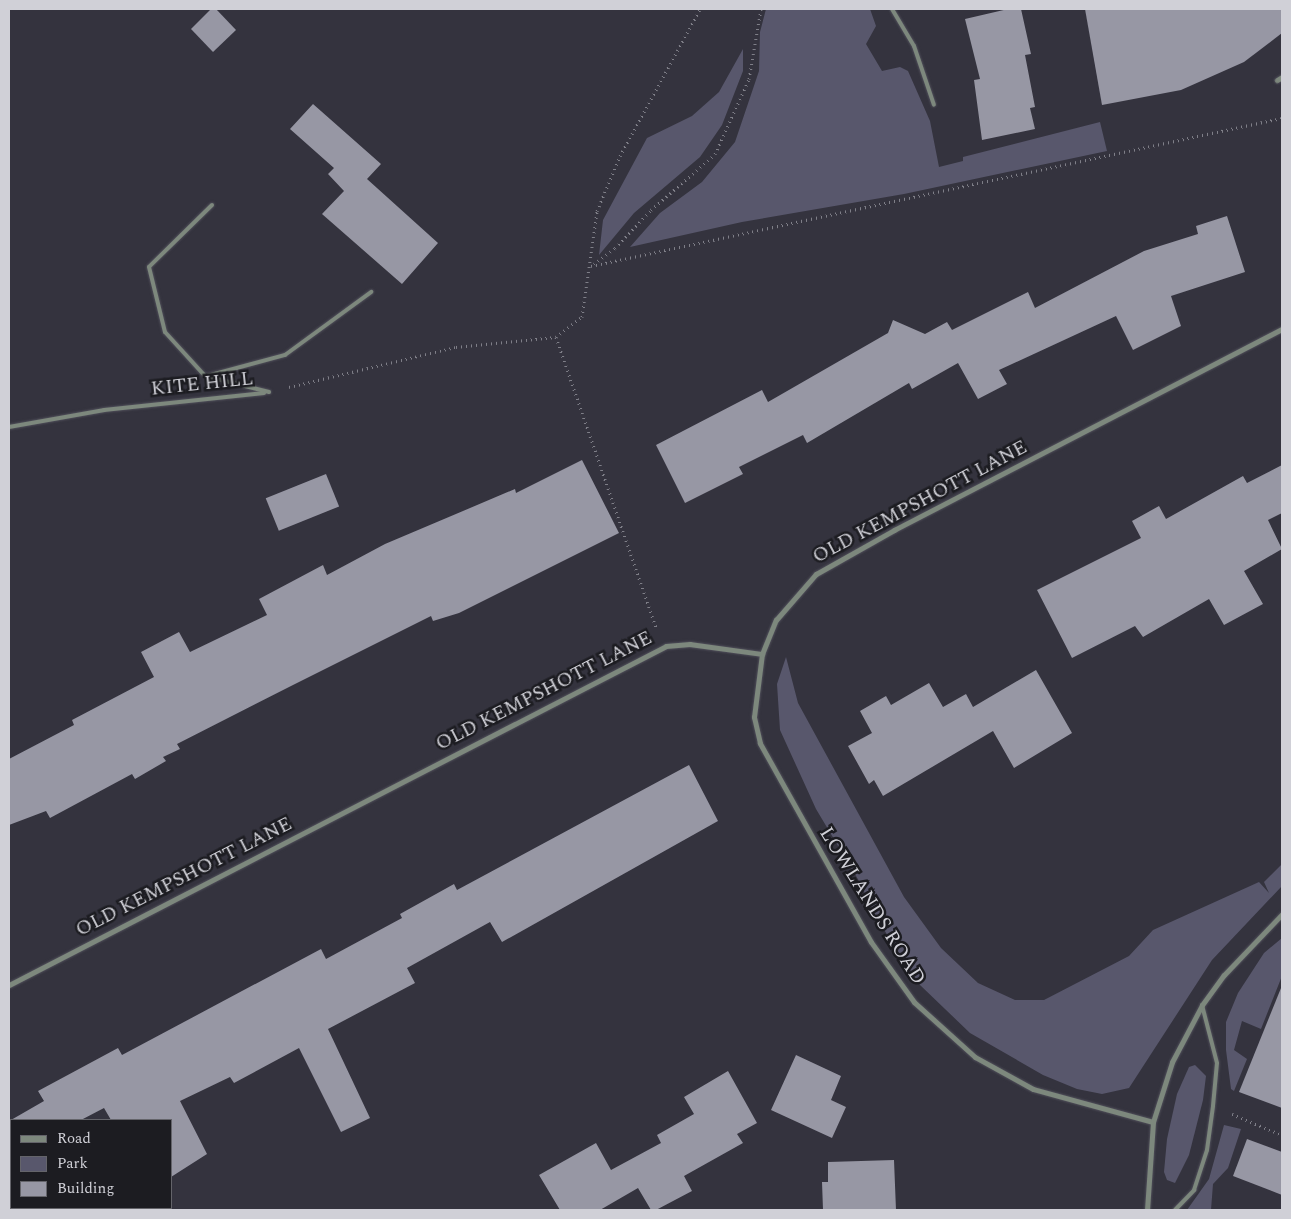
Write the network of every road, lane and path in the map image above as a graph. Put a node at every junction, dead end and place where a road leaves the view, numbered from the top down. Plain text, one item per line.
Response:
1 (700, 9) edge
2 (761, 9) edge
3 (892, 9) edge
4 (934, 104) dead end
5 (1282, 118) edge
6 (212, 205) dead end
7 (591, 266) junction
8 (372, 292) dead end
9 (1282, 329) edge
10 (556, 337) junction
11 (205, 376) junction
12 (269, 392) junction
13 (9, 427) edge
14 (657, 630) dead end
15 (762, 654) junction
16 (1282, 914) edge
17 (9, 985) edge
18 (1202, 1004) junction
19 (1230, 1113) dead end
20 (1153, 1122) junction
21 (1282, 1135) edge
22 (1147, 1210) edge
23 (1174, 1210) edge

1 - 7 path
2 - 7 path
3 - 4 lane
5 - 7 path
6 - 11 lane, KITE HILL
7 - 10 path
8 - 11 lane
9 - 15 street, OLD KEMPSHOTT LANE
10 - 12 path
10 - 14 path
11 - 12 lane, KITE HILL
12 - 13 lane, KITE HILL
15 - 17 street, OLD KEMPSHOTT LANE
15 - 20 street, LOWLANDS ROAD
16 - 18 street
18 - 20 street
18 - 23 lane
19 - 21 path
20 - 22 street

